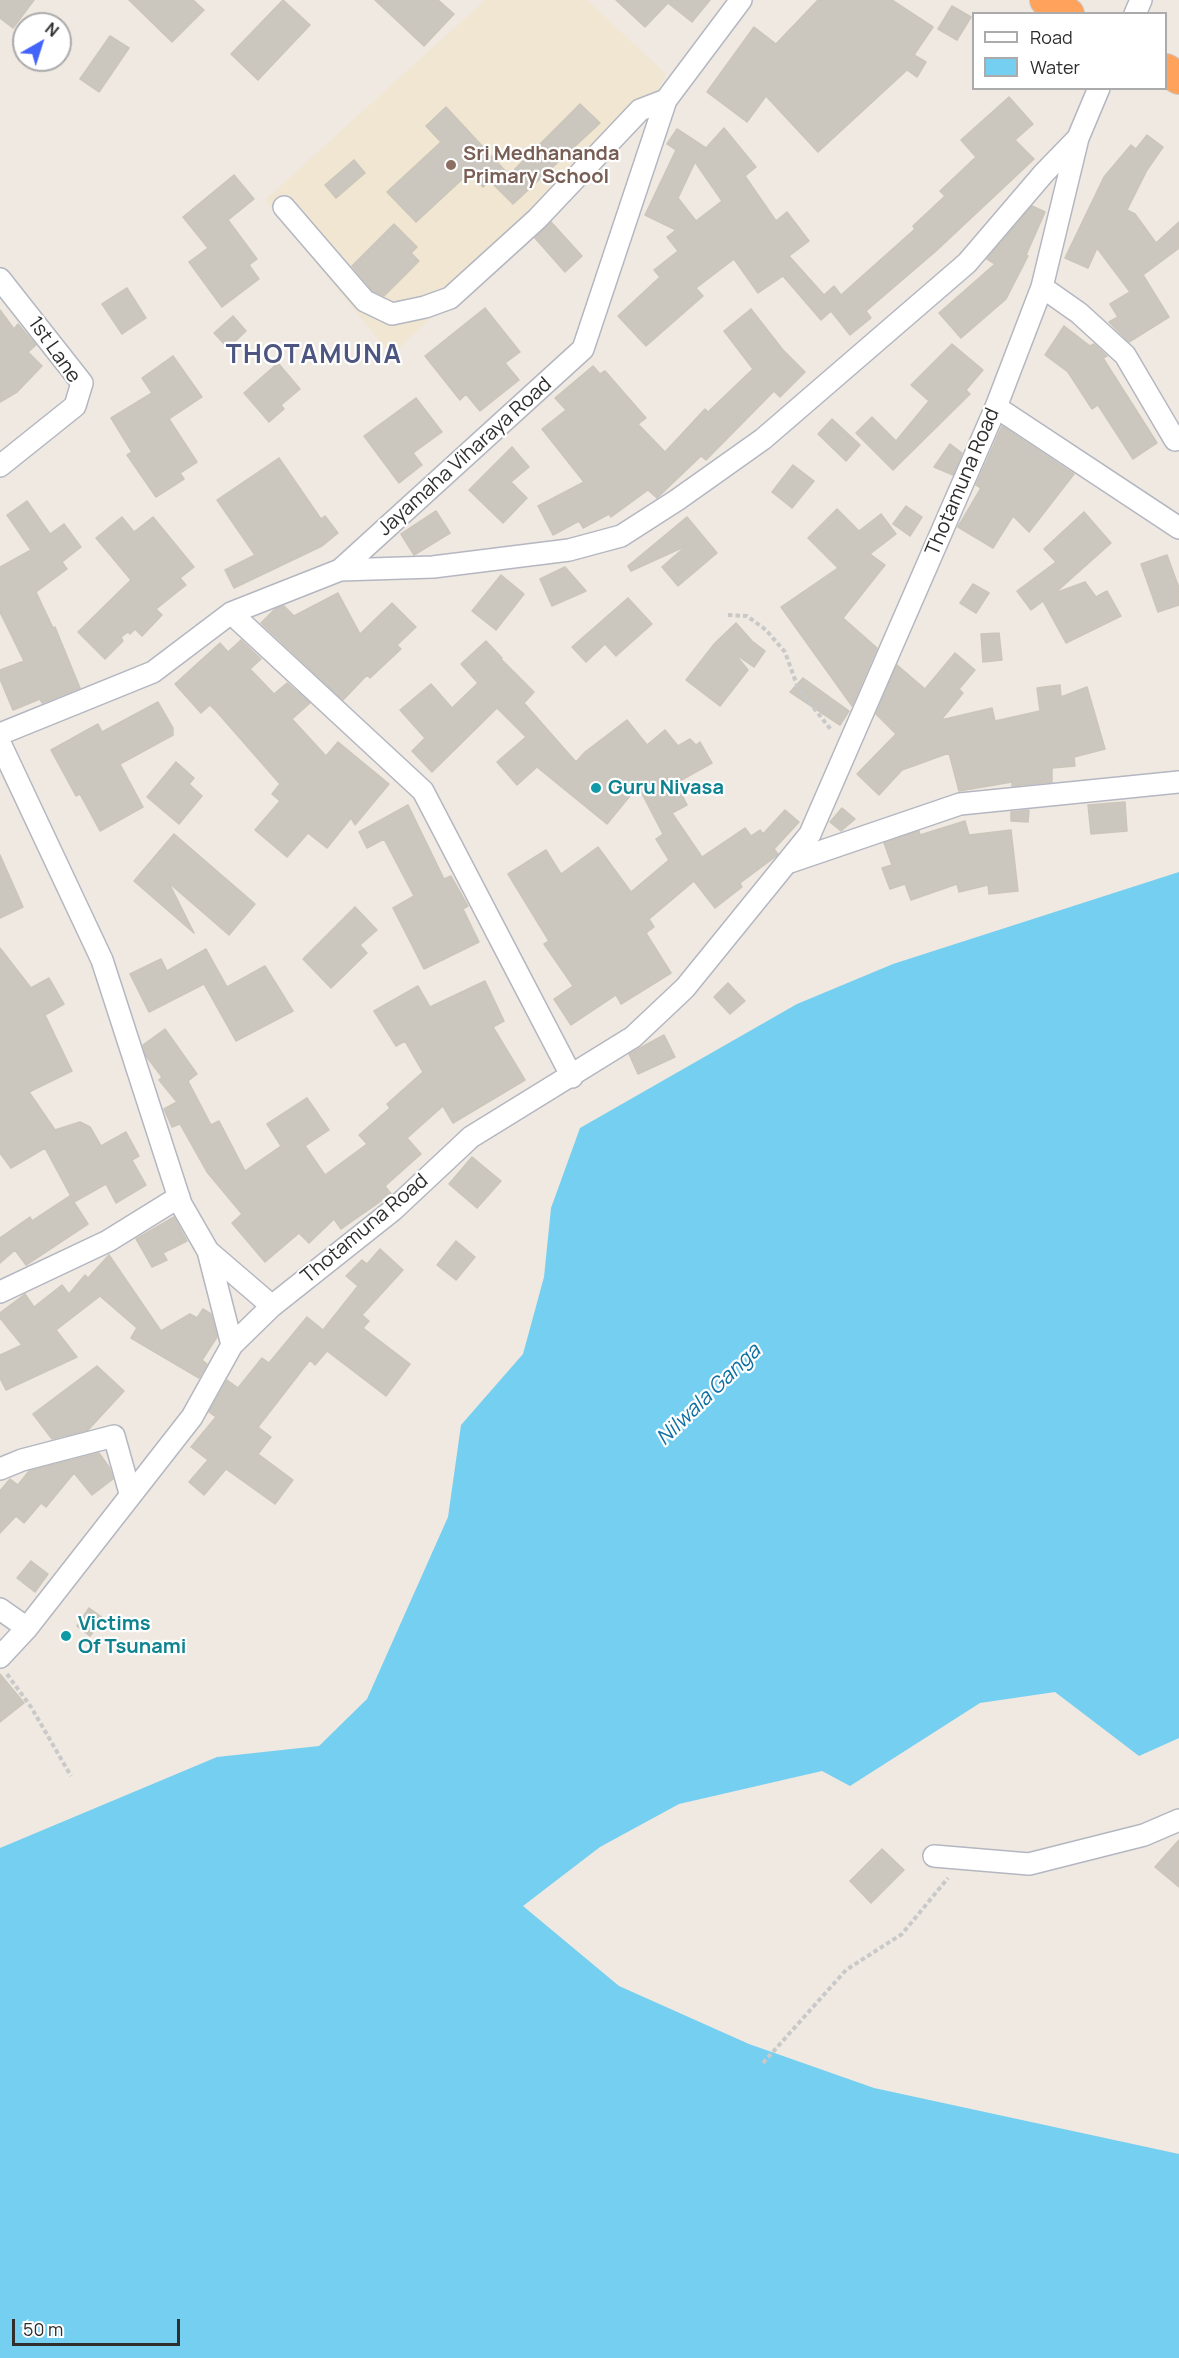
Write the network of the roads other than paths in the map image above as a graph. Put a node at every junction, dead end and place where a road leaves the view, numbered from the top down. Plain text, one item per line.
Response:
1 (741, 0) edge
2 (1046, 0) edge
3 (1065, 12) edge
4 (1098, 90) edge
5 (666, 100) junction
6 (1078, 138) junction
7 (284, 207) dead end
8 (0, 279) edge
9 (1042, 287) junction
10 (996, 407) junction
11 (1175, 440) dead end
12 (0, 466) edge
13 (1179, 528) edge
14 (340, 570) junction
15 (231, 613) junction
16 (0, 734) edge
17 (0, 743) edge
18 (1179, 782) edge
19 (790, 862) junction
20 (572, 1077) junction
21 (179, 1197) junction
22 (208, 1251) junction
23 (0, 1292) edge
24 (272, 1306) junction
25 (232, 1346) junction
26 (0, 1469) edge
27 (130, 1493) junction
28 (0, 1609) edge
29 (27, 1628) junction
30 (3, 1665) edge
31 (1179, 1820) edge
32 (934, 1856) dead end

1 - 5 street, Jayamaha Viharaya Road
2 - 3 highway
4 - 6 street, Thotamuna Road
5 - 7 street
5 - 14 street, Jayamaha Viharaya Road
6 - 9 street, Thotamuna Road
6 - 14 street
8 - 12 street, 1st Lane
9 - 10 street, Thotamuna Road
9 - 11 street
10 - 13 street
10 - 19 street, Thotamuna Road
14 - 15 street, Jayamaha Viharaya Road
15 - 16 street, Jayamaha Viharaya Road
15 - 20 street
17 - 21 street
18 - 19 street
19 - 20 street, Thotamuna Road
20 - 24 street, Thotamuna Road
21 - 22 street
21 - 23 street
22 - 24 street
22 - 25 street
24 - 25 street, Thotamuna Road
25 - 27 street, Thotamuna Road
26 - 27 street
27 - 29 street, Thotamuna Road
28 - 29 street
29 - 30 street, Thotamuna Road
31 - 32 street

